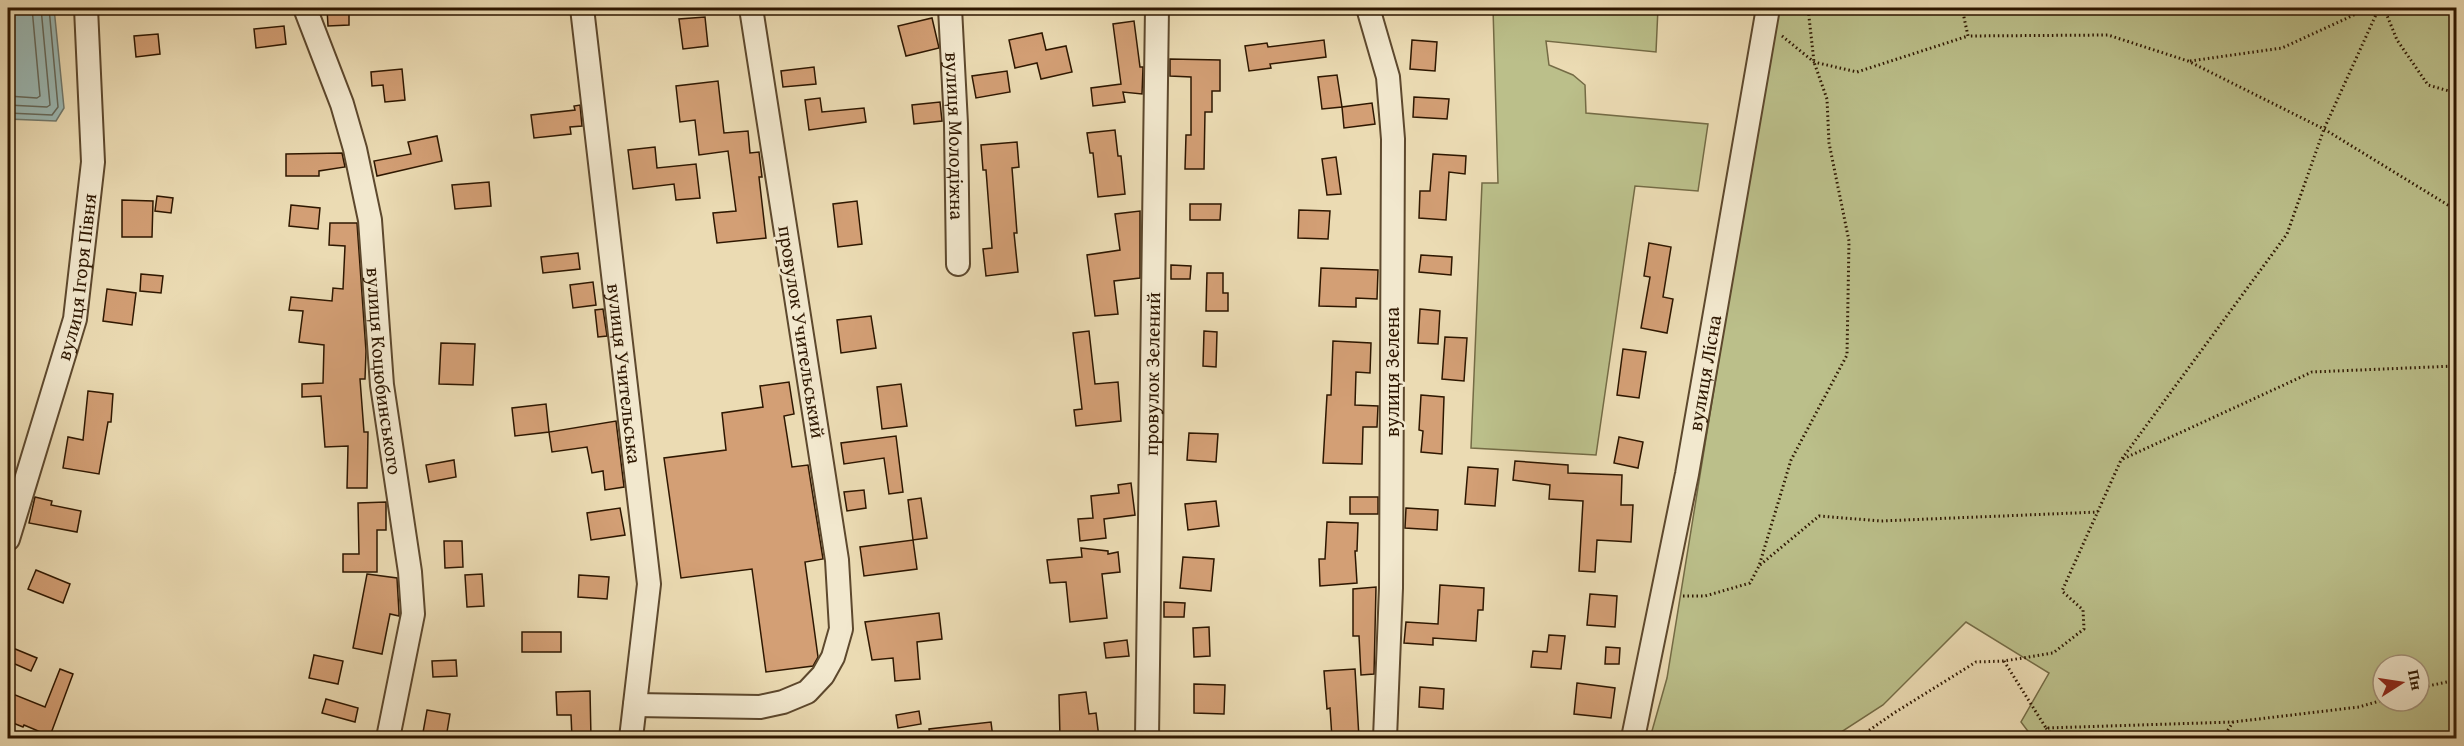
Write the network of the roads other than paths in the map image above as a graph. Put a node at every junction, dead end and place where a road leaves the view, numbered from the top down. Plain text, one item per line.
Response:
1 (86, 8) edge
2 (306, 8) edge
3 (582, 8) edge
4 (751, 8) edge
5 (950, 8) edge
6 (1157, 8) edge
7 (1368, 8) edge
8 (1767, 15) edge
9 (958, 264) dead end
10 (8, 539) edge
11 (635, 705) junction
12 (388, 738) edge
13 (631, 738) edge
14 (1147, 738) edge
15 (1385, 738) edge
16 (1633, 738) edge

1 - 10 street, вулиця Ігоря Півня
2 - 12 street, вулиця Коцюбинського
3 - 11 street, вулиця Учительська
4 - 11 street, провулок Учительський
5 - 9 street, вулиця Молодіжна
6 - 14 street, провулок Зелений
7 - 15 street, вулиця Зелена
8 - 16 street, вулиця Лісна
11 - 13 street, вулиця Учительська

